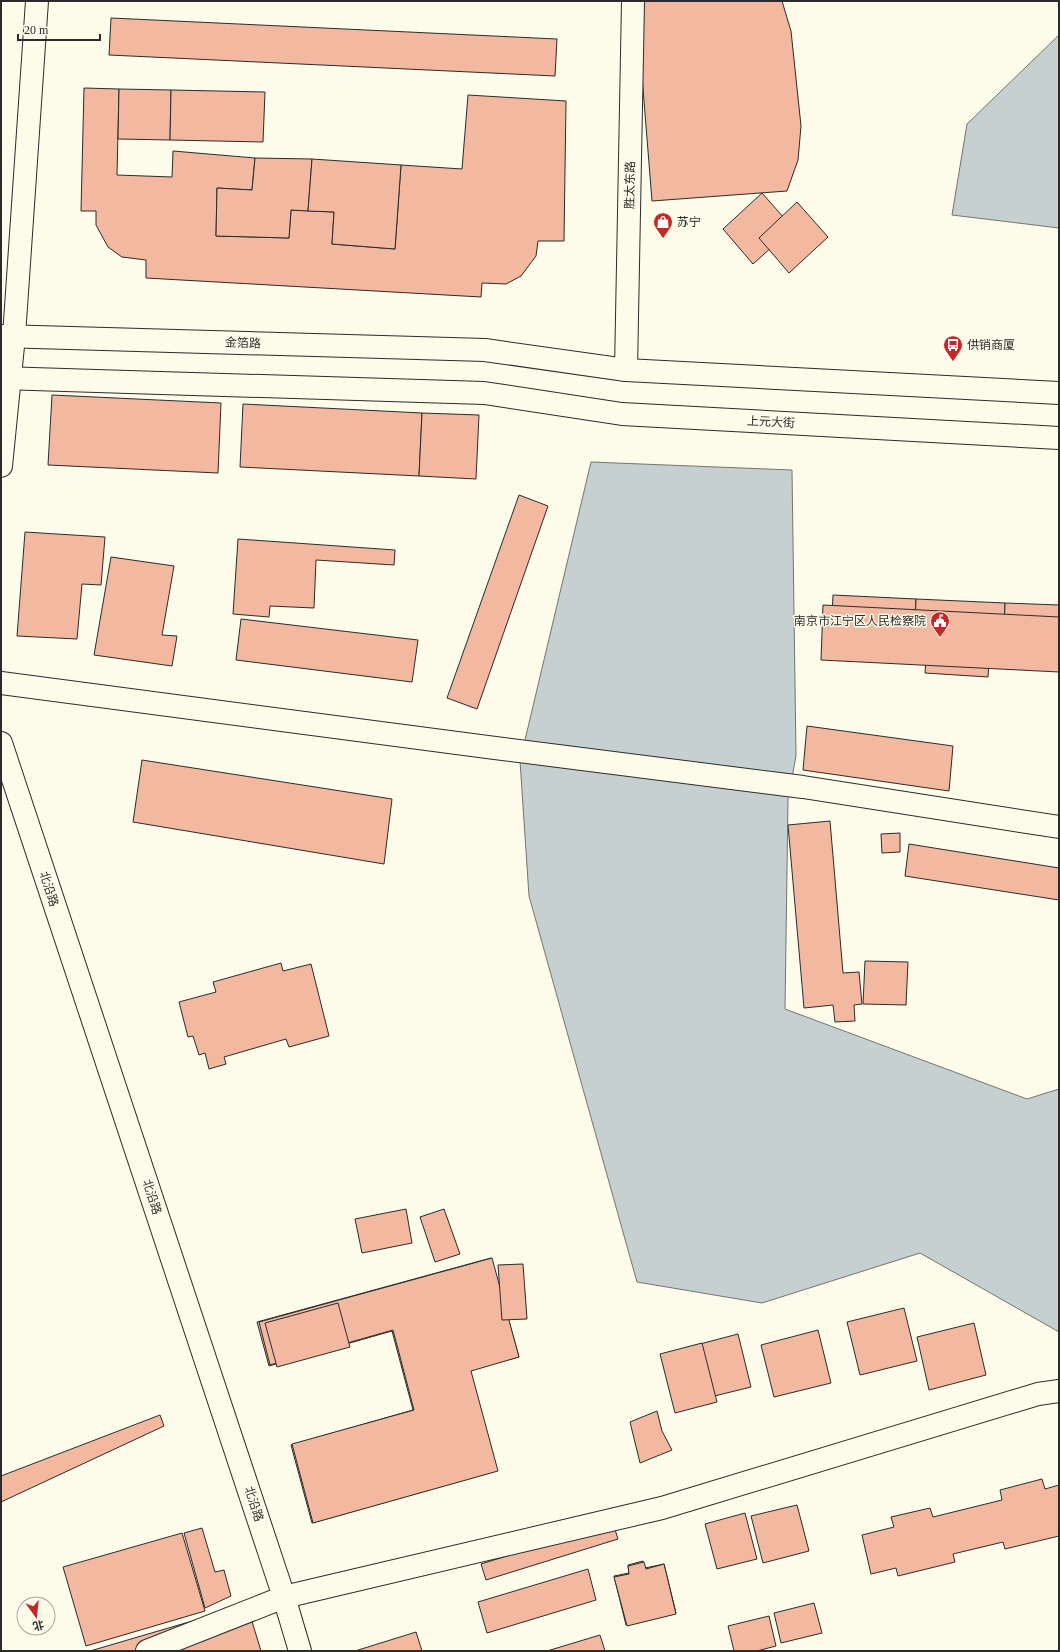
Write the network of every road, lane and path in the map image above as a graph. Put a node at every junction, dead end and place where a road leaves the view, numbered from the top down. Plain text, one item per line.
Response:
1 (37, 1) edge
2 (633, 1) edge
3 (7, 336) edge
4 (626, 370) junction
5 (5, 378) edge
6 (1059, 393) edge
7 (1059, 438) edge
8 (1, 466) edge
9 (1, 683) edge
10 (1, 744) edge
11 (1059, 826) edge
12 (1059, 1391) edge
13 (284, 1597) junction
14 (147, 1651) edge
15 (300, 1651) edge

1 - 3 main road
2 - 4 main road, 胜太东路
3 - 4 main road, 金箔路
3 - 5 main road
4 - 6 main road
5 - 7 main road, 上元大街
5 - 8 main road
9 - 11 main road
10 - 13 main road, 北沿路
12 - 13 main road
13 - 14 main road
13 - 15 main road, 北沿路

